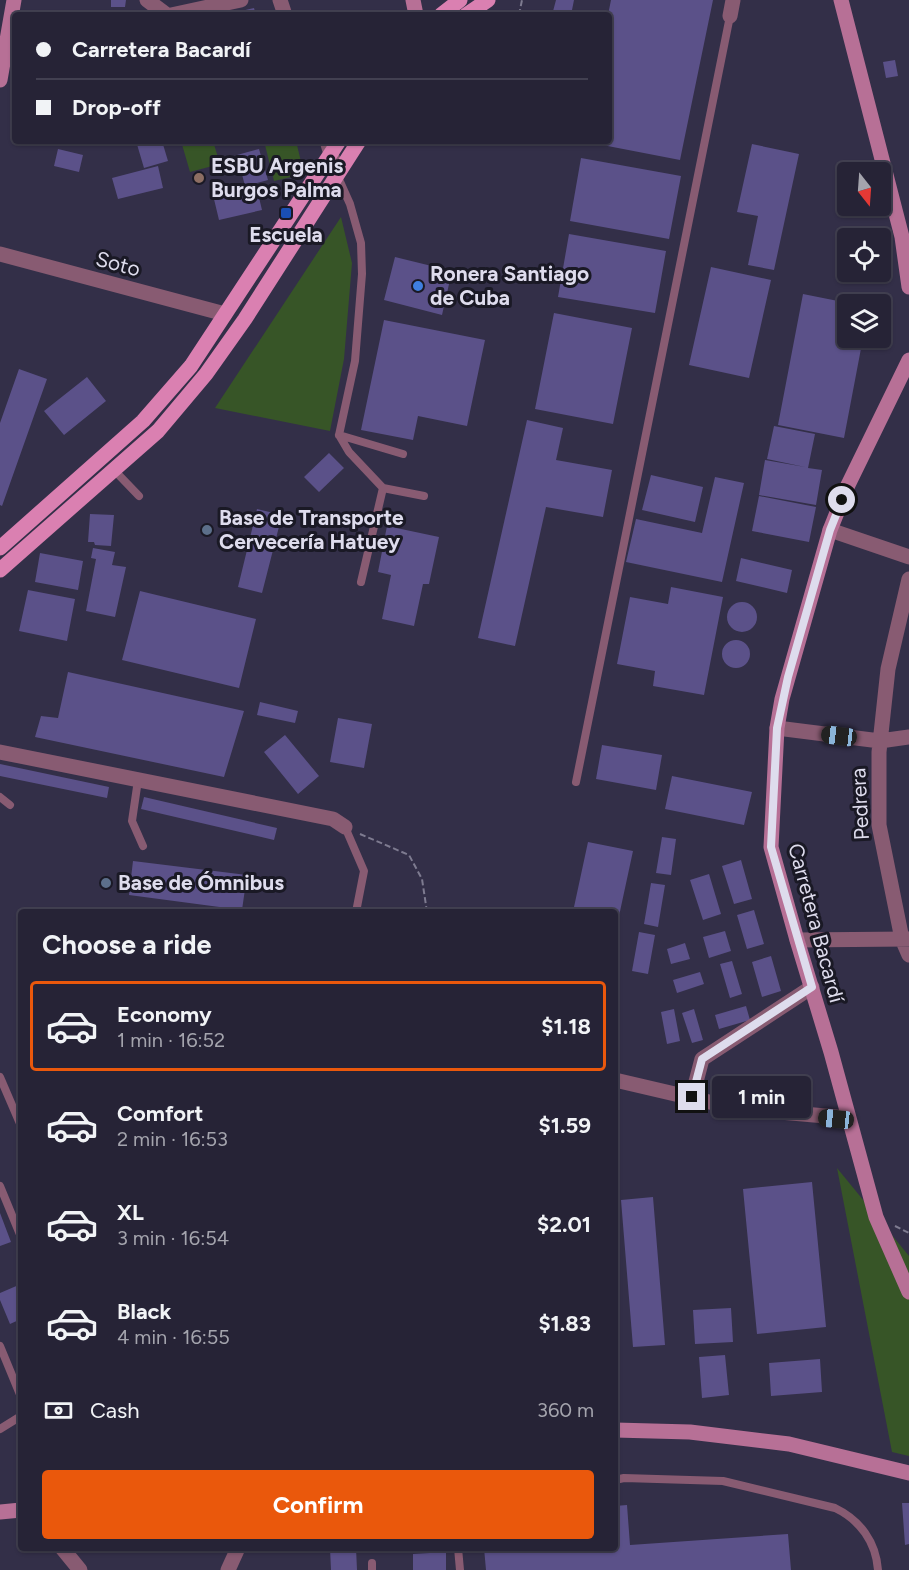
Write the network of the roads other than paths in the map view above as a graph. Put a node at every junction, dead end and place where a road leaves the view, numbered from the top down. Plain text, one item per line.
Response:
1 (14, 0) edge
2 (147, 0) edge
3 (241, 0) edge
4 (460, 0) edge
5 (488, 0) edge
6 (733, 0) edge
7 (841, 0) edge
8 (165, 12) edge
9 (183, 12) edge
10 (445, 12) edge
11 (470, 12) edge
12 (730, 16) joint
13 (0, 80) edge
14 (357, 144) edge
15 (332, 145) edge
16 (337, 173) junction
17 (905, 236) edge
18 (0, 254) edge
19 (909, 287) edge
20 (225, 314) junction
21 (909, 360) edge
22 (339, 435) junction
23 (403, 454) dead end
24 (114, 470) junction
25 (383, 488) junction
26 (138, 496) dead end
27 (424, 496) dead end
28 (830, 530) junction
29 (0, 548) edge
30 (909, 557) edge
31 (0, 570) edge
32 (909, 579) edge
33 (361, 582) dead end
34 (777, 728) junction
35 (909, 737) edge
36 (880, 741) junction
37 (0, 752) edge
38 (138, 780) junction
39 (576, 782) dead end
40 (0, 797) edge
41 (10, 805) dead end
42 (345, 827) joint
43 (143, 846) dead end
44 (357, 909) edge
45 (905, 939) edge
46 (797, 940) junction
47 (909, 955) edge
48 (812, 987) junction
49 (0, 1077) edge
50 (618, 1081) edge
51 (692, 1097) junction
52 (848, 1118) junction
53 (18, 1119) edge
54 (0, 1186) edge
55 (18, 1230) edge
56 (909, 1292) edge
57 (0, 1346) edge
58 (18, 1390) edge
59 (18, 1418) edge
60 (0, 1429) edge
61 (618, 1430) edge
62 (909, 1473) edge
63 (618, 1479) edge
64 (18, 1510) edge
65 (0, 1512) edge
66 (64, 1551) edge
67 (237, 1551) edge
68 (458, 1551) edge
69 (80, 1570) edge
70 (228, 1570) edge
71 (460, 1570) edge
72 (879, 1570) edge

1 - 13 street
2 - 8 street
3 - 9 street
4 - 10 main road
5 - 11 main road
6 - 12 street
7 - 17 street
12 - 39 lane
14 - 16 main road
15 - 16 street
15 - 20 main road
16 - 22 lane
16 - 24 main road
17 - 19 street
18 - 20 street, Soto
20 - 29 main road
21 - 28 street, Carretera Bacardí
22 - 23 lane
22 - 25 lane
24 - 26 lane
24 - 31 main road
25 - 27 lane
25 - 33 lane
28 - 30 street
28 - 34 street, Carretera Bacardí
32 - 36 street, Pedrera
34 - 36 street
34 - 46 street, Carretera Bacardí
35 - 36 street
36 - 45 street, Pedrera
37 - 38 street
38 - 42 street
38 - 43 lane
40 - 41 lane
42 - 44 lane
45 - 46 street
45 - 47 street, Pedrera
46 - 48 street, Carretera Bacardí
48 - 51 street
48 - 52 street, Carretera Bacardí
49 - 53 lane
50 - 51 street
51 - 52 street
52 - 56 street, Carretera Bacardí
54 - 55 lane
57 - 58 lane
59 - 60 lane
61 - 62 street
63 - 72 lane
64 - 65 street
66 - 69 street
67 - 70 street
68 - 71 lane

